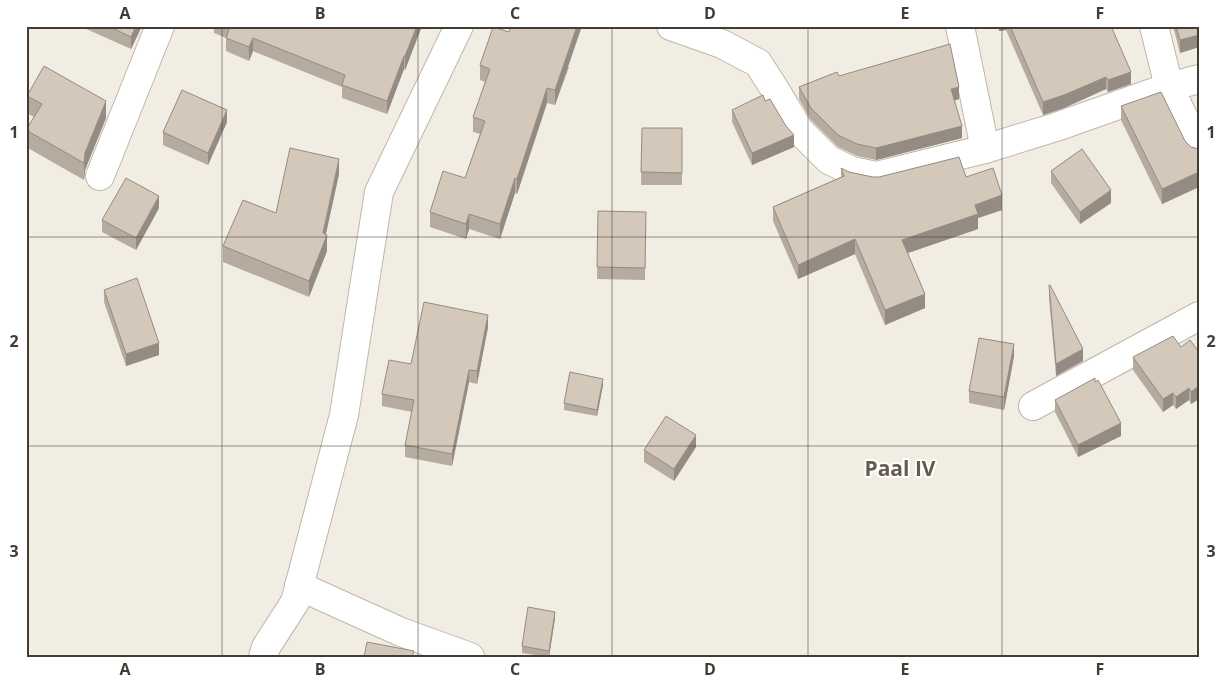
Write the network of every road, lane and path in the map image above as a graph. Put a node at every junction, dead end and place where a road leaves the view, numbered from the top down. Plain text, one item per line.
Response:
1 (160, 26) edge
2 (459, 26) edge
3 (671, 26) edge
4 (960, 26) edge
5 (1154, 26) edge
6 (1199, 79) edge
7 (1169, 87) junction
8 (985, 149) junction
9 (1199, 149) edge
10 (100, 176) dead end
11 (1199, 316) edge
12 (1033, 406) dead end
13 (299, 586) junction
14 (263, 657) edge
15 (470, 657) edge

1 - 10 street
2 - 13 street
3 - 8 street
4 - 8 street
5 - 7 street
6 - 7 street
7 - 8 street
7 - 9 street
11 - 12 street
13 - 14 street
13 - 15 street

